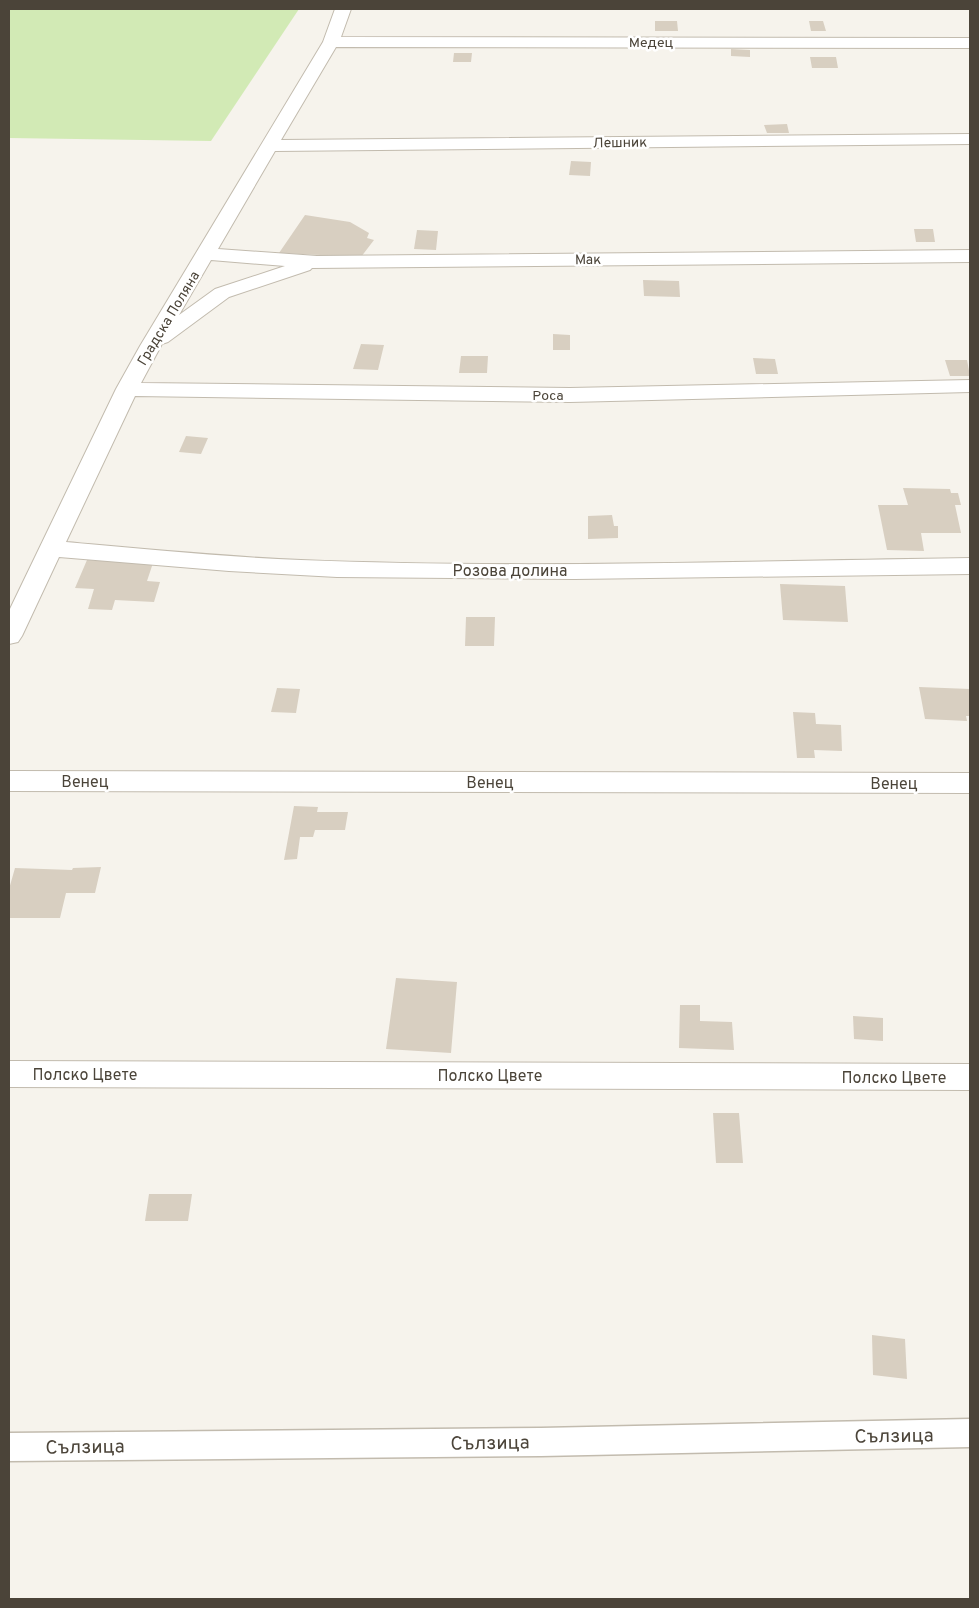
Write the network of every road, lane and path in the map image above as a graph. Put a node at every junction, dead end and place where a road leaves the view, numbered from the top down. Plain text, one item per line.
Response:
1 (343, 9) edge
2 (331, 42) junction
3 (970, 43) edge
4 (970, 139) edge
5 (269, 146) junction
6 (206, 254) junction
7 (970, 256) edge
8 (317, 262) junction
9 (150, 346) junction
10 (970, 386) edge
11 (126, 389) junction
12 (50, 549) junction
13 (970, 566) edge
14 (9, 636) edge
15 (9, 781) edge
16 (970, 783) edge
17 (9, 1074) edge
18 (970, 1077) edge
19 (970, 1433) edge
20 (9, 1447) edge

1 - 2 street, Градска Поляна
2 - 3 street, Медец
2 - 5 street, Градска Поляна
4 - 5 street, Лешник
5 - 6 street, Градска Поляна
6 - 8 street, Мак
6 - 9 street, Градска Поляна
7 - 8 street, Мак
8 - 9 street
9 - 11 street, Градска Поляна
10 - 11 street, Роса
11 - 12 street, Градска Поляна
12 - 13 street, Розова долина
12 - 14 street, Градска Поляна
15 - 16 street, Венец
17 - 18 street, Полско Цвете
19 - 20 lane, Сълзица

